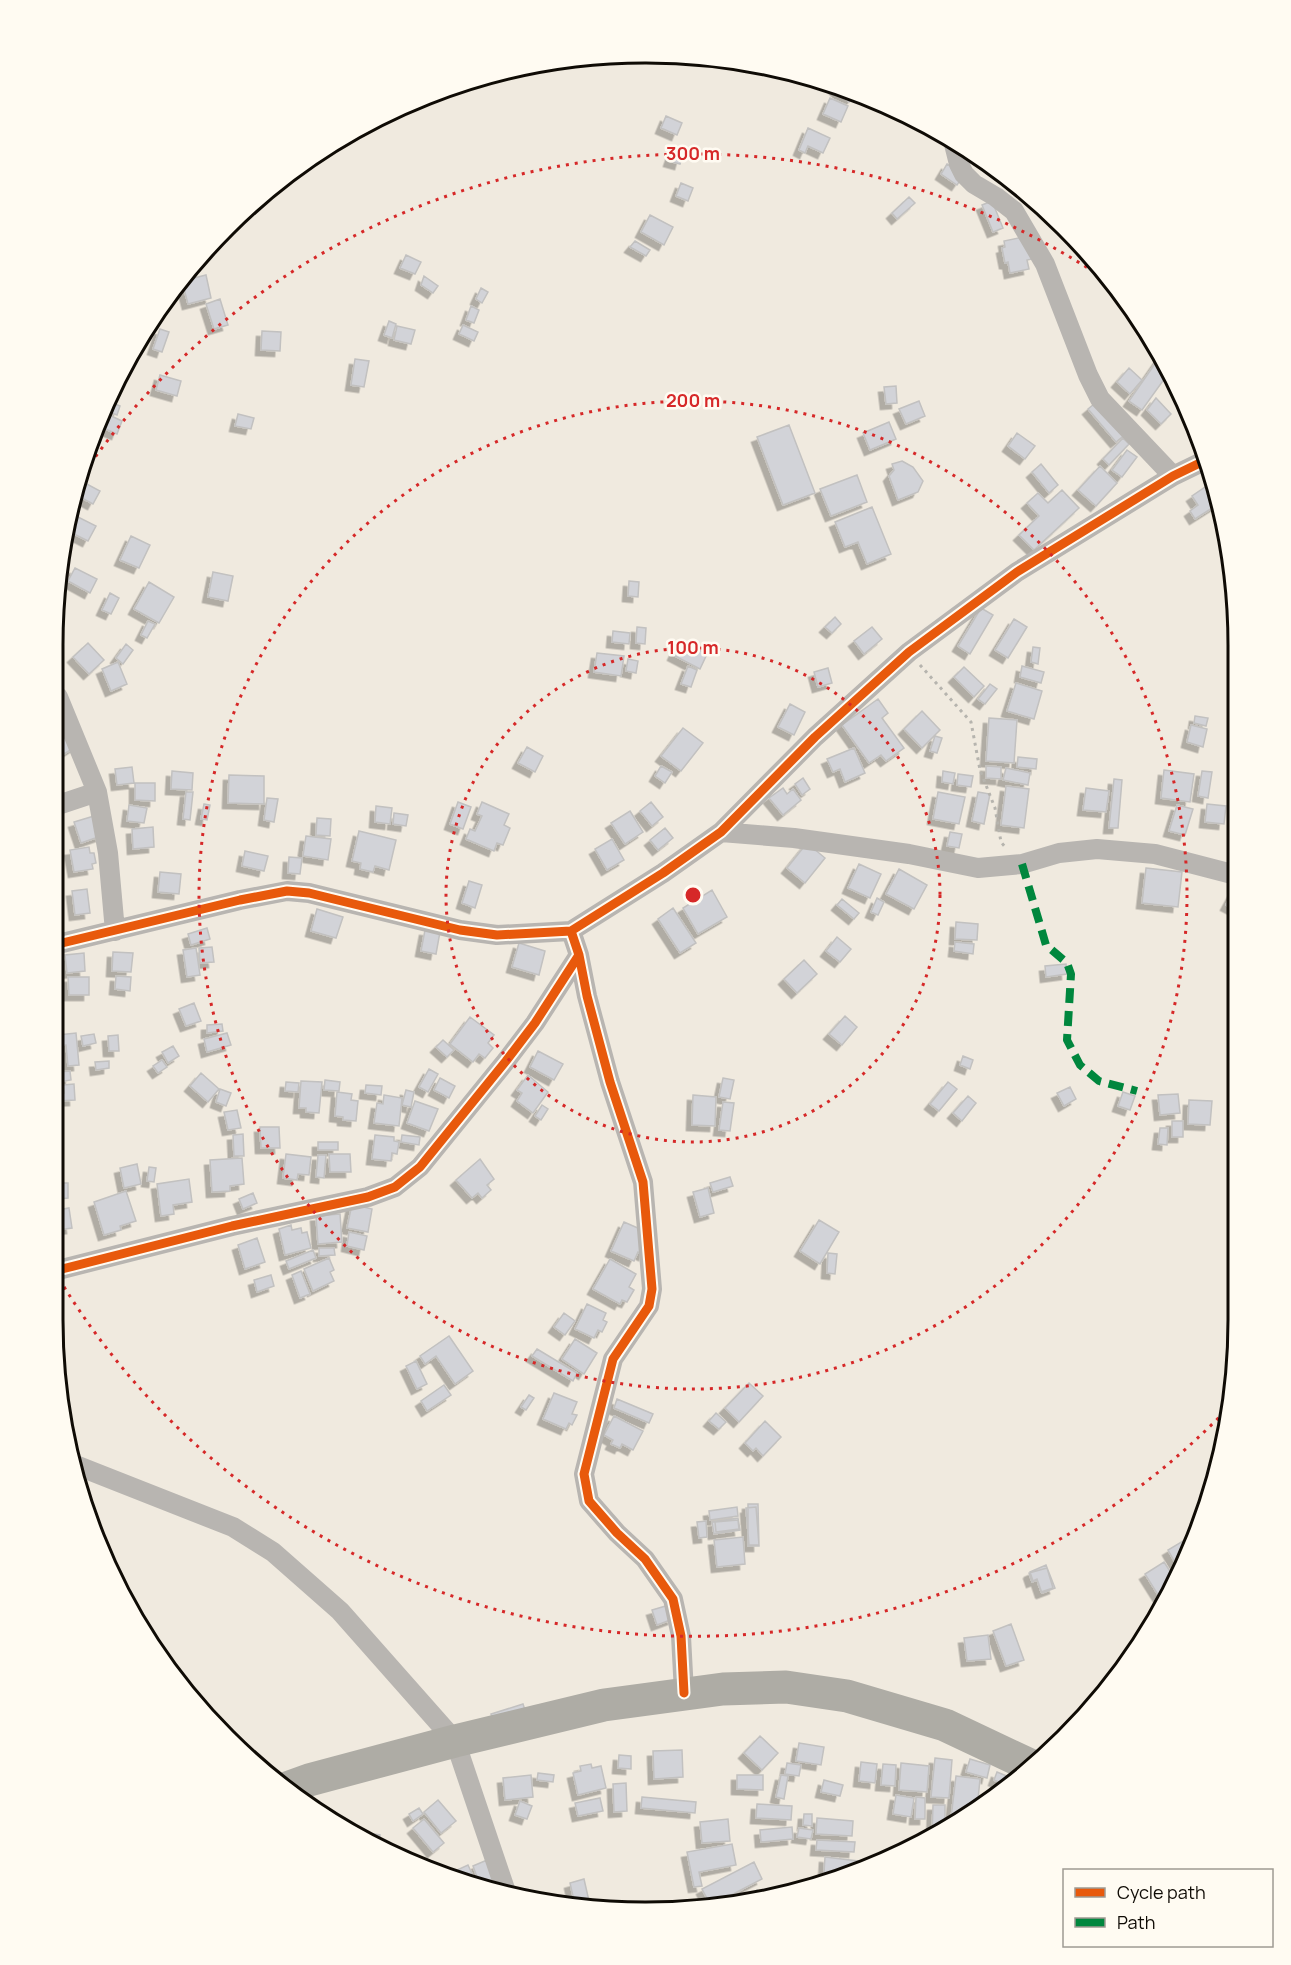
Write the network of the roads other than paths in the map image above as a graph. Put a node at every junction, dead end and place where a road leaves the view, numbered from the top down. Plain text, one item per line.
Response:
1 (956, 153) edge
2 (1199, 464) edge
3 (1173, 476) junction
4 (63, 709) edge
5 (97, 792) junction
6 (63, 804) edge
7 (722, 831) junction
8 (1228, 873) edge
9 (116, 931) junction
10 (571, 931) junction
11 (63, 943) edge
12 (579, 955) junction
13 (63, 1269) edge
14 (82, 1468) edge
15 (684, 1693) junction
16 (455, 1741) junction
17 (1024, 1762) edge
18 (295, 1785) edge
19 (503, 1884) edge

1 - 3 street
2 - 3 street
3 - 7 street
4 - 5 street
5 - 6 street
5 - 9 street
7 - 8 street
7 - 10 street
9 - 10 street
9 - 11 street
10 - 12 street
12 - 13 street
12 - 15 street
14 - 16 street
15 - 16 highway
15 - 17 highway
16 - 18 highway
16 - 19 street

